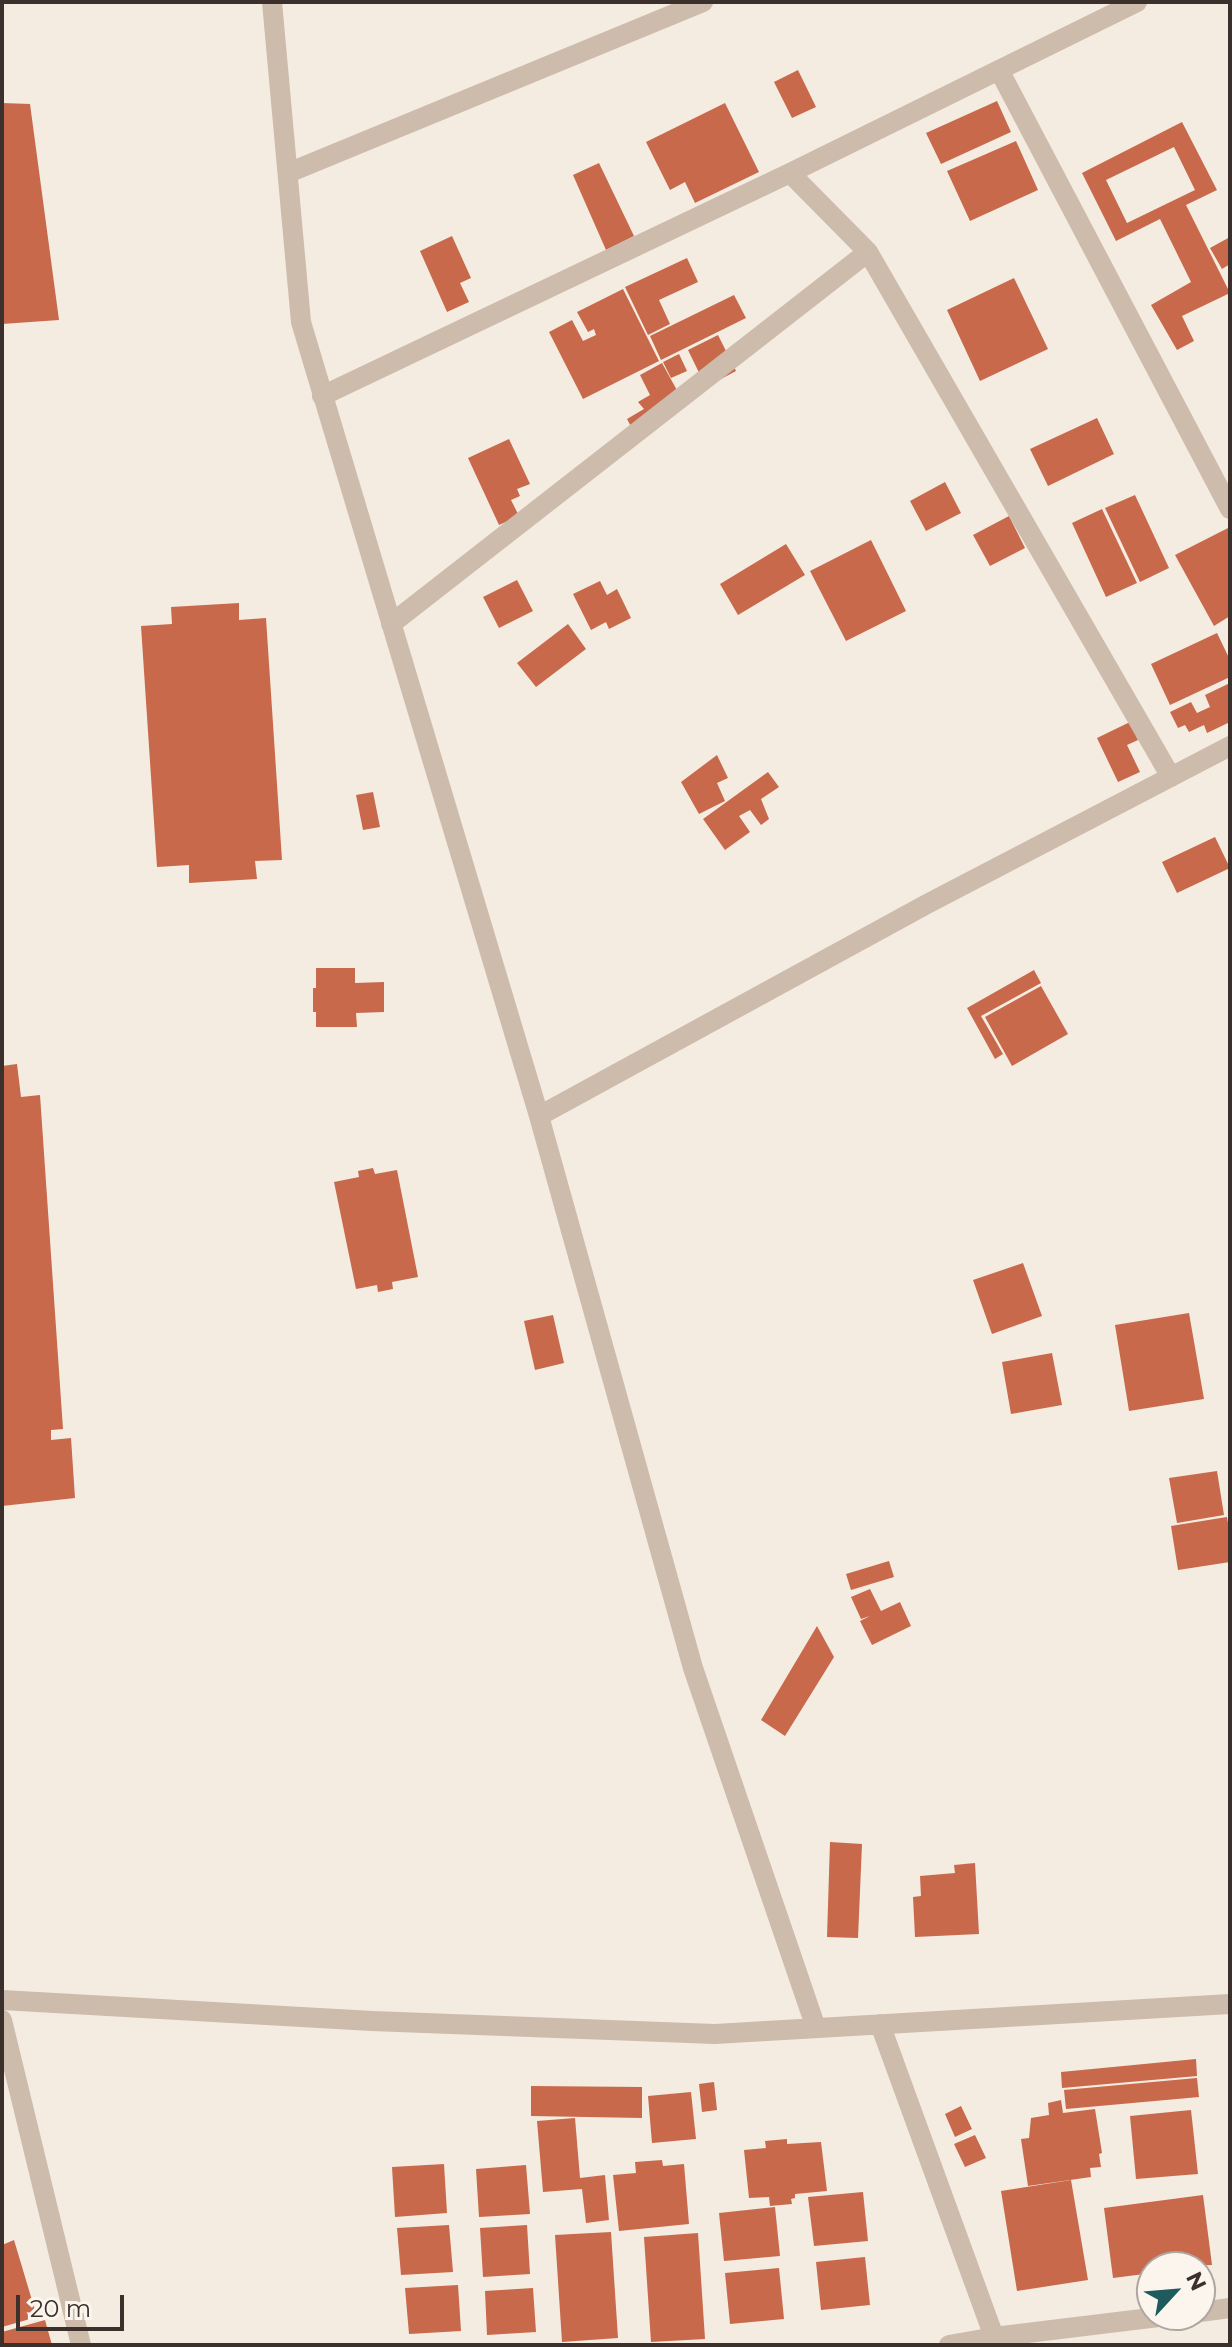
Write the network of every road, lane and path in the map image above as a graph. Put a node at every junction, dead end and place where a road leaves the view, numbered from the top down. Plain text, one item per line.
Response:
1 (272, 2) edge
2 (703, 2) edge
3 (1137, 2) edge
4 (999, 70) junction
5 (288, 173) junction
6 (790, 173) junction
7 (868, 252) junction
8 (322, 396) junction
9 (1230, 509) edge
10 (391, 624) junction
11 (1230, 746) edge
12 (1171, 777) junction
13 (539, 1116) junction
14 (2, 2000) edge
15 (1230, 2004) edge
16 (2, 2020) edge
17 (880, 2024) junction
18 (816, 2028) junction
19 (1136, 2321) edge
20 (995, 2341) edge
21 (81, 2345) edge
22 (949, 2345) edge

1 - 5 street
2 - 5 street
3 - 4 street
4 - 6 street
4 - 9 street
5 - 8 street
6 - 7 street
6 - 8 street
7 - 10 street
7 - 12 street
8 - 10 street
10 - 13 street
11 - 12 street
12 - 13 street
13 - 18 street
14 - 18 street
15 - 17 street
16 - 21 street
17 - 18 street
17 - 20 street
19 - 20 street
20 - 22 street

